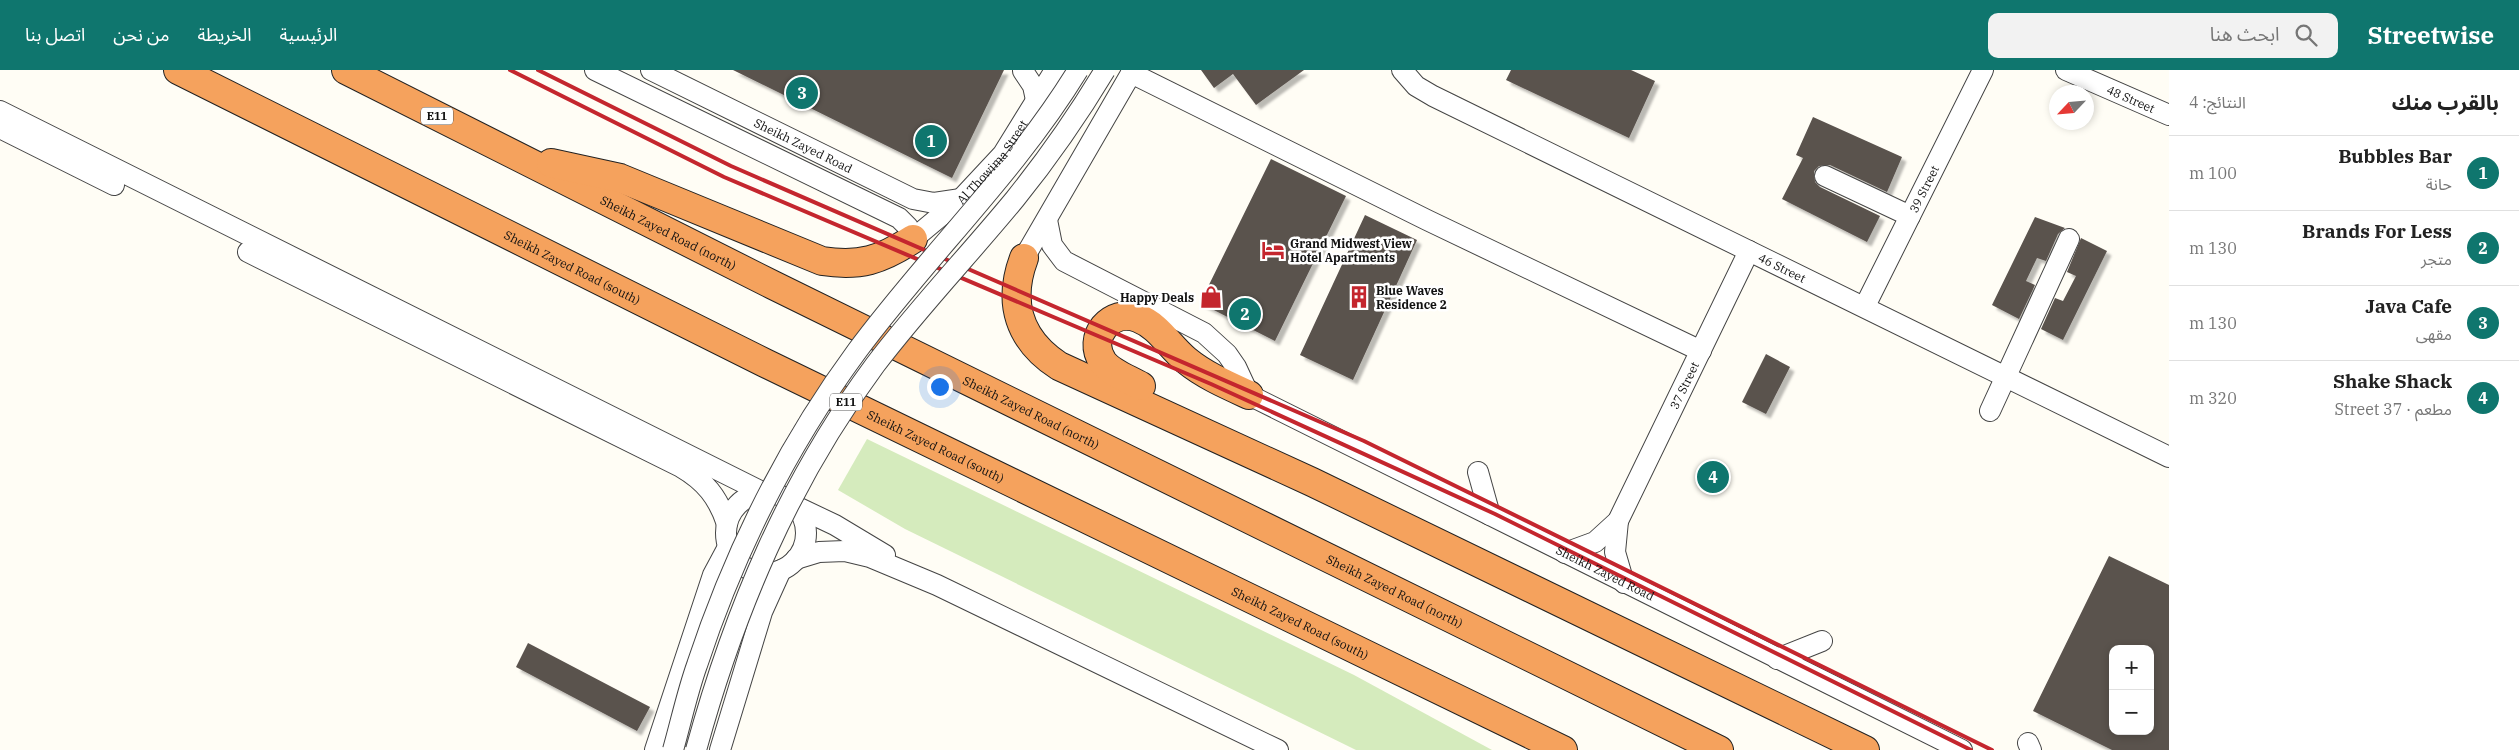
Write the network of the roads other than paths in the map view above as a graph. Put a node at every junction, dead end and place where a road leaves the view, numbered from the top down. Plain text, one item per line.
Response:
1 (346, 70) edge
2 (595, 70) edge
3 (651, 70) edge
4 (1022, 70) edge
5 (1048, 70) edge
6 (1055, 70) edge
7 (1078, 70) edge
8 (1105, 70) edge
9 (1402, 70) edge
10 (1983, 70) edge
11 (2066, 70) edge
12 (1132, 71) edge
13 (180, 72) edge
14 (1036, 100) junction
15 (0, 111) edge
16 (2169, 116) edge
17 (0, 128) edge
18 (528, 161) junction
19 (1824, 176) dead end
20 (961, 199) junction
21 (1910, 216) junction
22 (1047, 220) junction
23 (913, 239) junction
24 (2069, 239) dead end
25 (1749, 251) junction
26 (1024, 258) joint
27 (1865, 306) junction
28 (1701, 351) junction
29 (2006, 376) junction
30 (1249, 395) junction
31 (1990, 411) dead end
32 (2169, 457) edge
33 (1478, 472) dead end
34 (1312, 482) junction
35 (764, 493) junction
36 (795, 506) junction
37 (1490, 515) junction
38 (1618, 521) junction
39 (727, 524) junction
40 (728, 547) junction
41 (1565, 553) junction
42 (788, 565) junction
43 (1624, 583) junction
44 (936, 585) junction
45 (1822, 641) dead end
46 (1777, 660) junction
47 (1517, 727) junction
48 (655, 750) edge
49 (673, 750) edge
50 (696, 750) edge
51 (720, 750) edge
52 (1278, 750) edge
53 (1533, 750) edge
54 (1563, 750) edge
55 (1719, 750) edge
56 (1865, 750) edge
57 (1962, 750) edge

1 - 18 highway, Sheikh Zayed Road (north) / E11
2 - 23 street
3 - 20 street, Sheikh Zayed Road
4 - 5 street
4 - 14 street
6 - 14 street, Al Thowima Street
7 - 49 street, bridge
8 - 50 street, bridge
9 - 25 street, 46 Street
10 - 21 street, 39 Street
11 - 16 street, 48 Street
12 - 22 street
12 - 28 street
13 - 47 highway, Sheikh Zayed Road (south) / E11
14 - 20 street, Al Thowima Street
15 - 35 street
17 - 39 street
18 - 23 highway
18 - 55 highway, Sheikh Zayed Road (north) / E11
19 - 21 street
20 - 23 street, Al Thowima Street
21 - 27 street, 39 Street
22 - 26 street
22 - 30 street
24 - 29 street
25 - 27 street, 46 Street
25 - 28 street, 37 Street
26 - 34 highway
27 - 29 street, 46 Street
28 - 38 street, 37 Street
29 - 31 street
29 - 32 street, 46 Street
30 - 34 highway
30 - 37 street, Sheikh Zayed Road
33 - 37 street
34 - 56 highway
35 - 36 street
35 - 39 street
36 - 42 street
36 - 44 street
37 - 41 street, Sheikh Zayed Road
38 - 41 street, 37 Street
38 - 43 street, 37 Street
39 - 40 street
40 - 42 street
40 - 48 street
41 - 43 street, Sheikh Zayed Road
42 - 44 street
42 - 51 street
43 - 46 street, Sheikh Zayed Road
44 - 52 street
45 - 46 street
46 - 57 street, Sheikh Zayed Road
47 - 53 highway
47 - 54 highway, Sheikh Zayed Road (south) / E11

